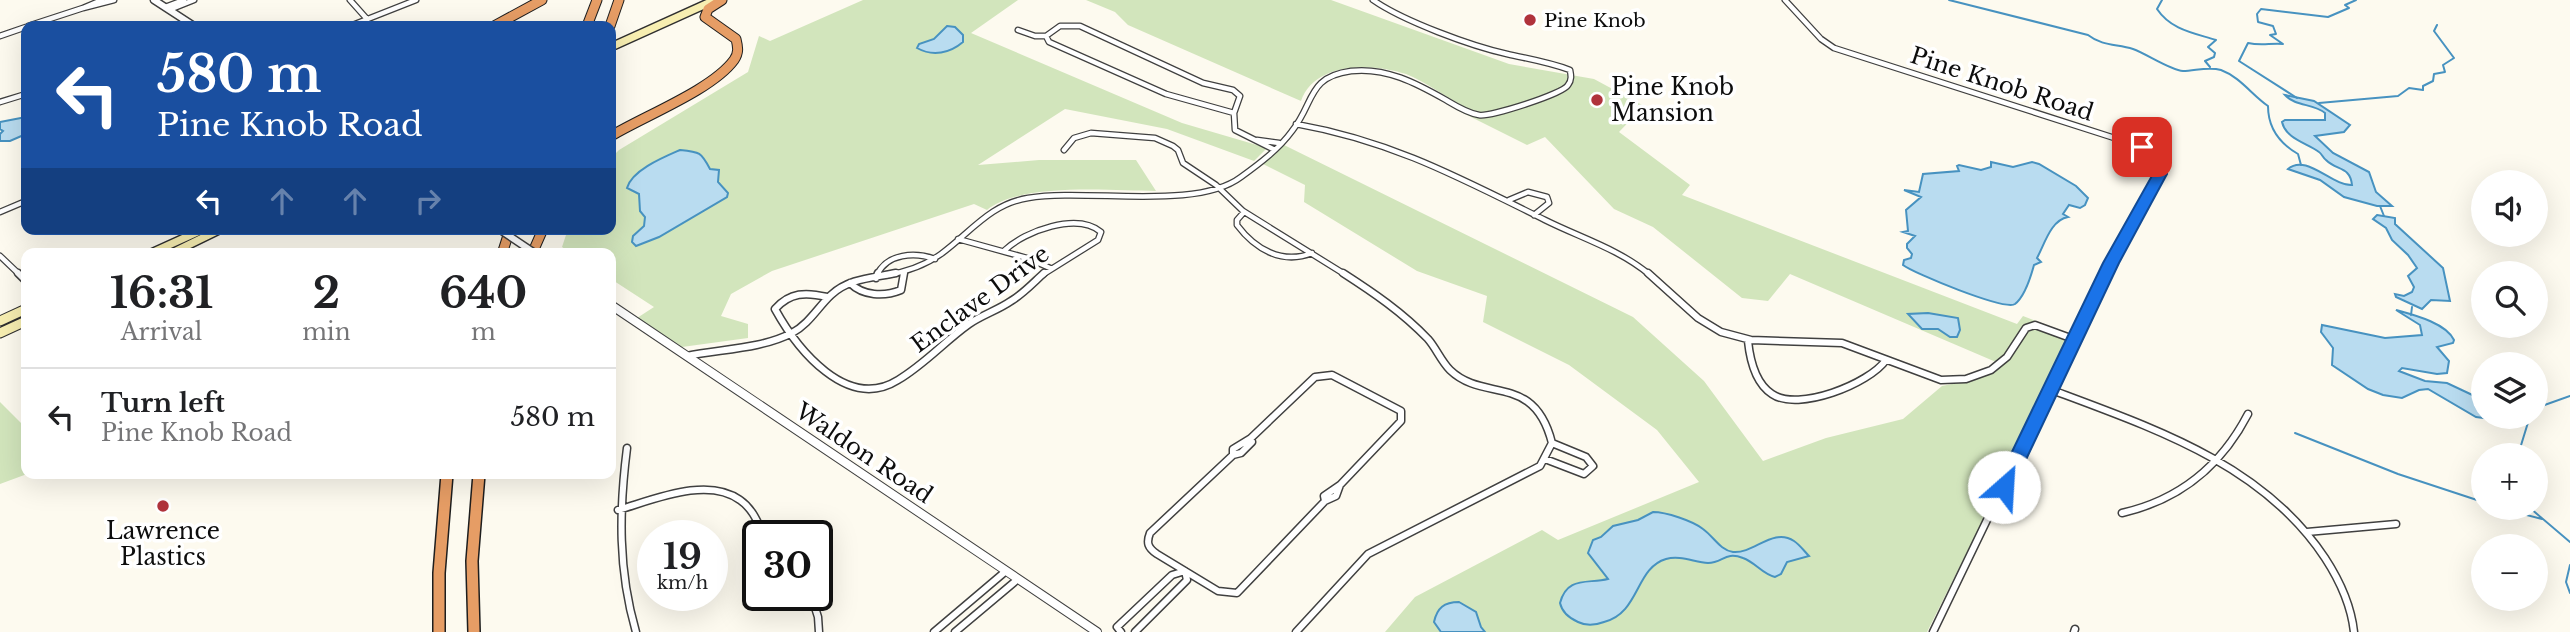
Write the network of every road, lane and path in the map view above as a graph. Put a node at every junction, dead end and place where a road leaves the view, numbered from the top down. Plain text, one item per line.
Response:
1 (102, 0) edge
2 (114, 0) edge
3 (154, 0) edge
4 (184, 0) edge
5 (194, 0) edge
6 (351, 0) edge
7 (416, 0) edge
8 (542, 0) edge
9 (597, 0) edge
10 (619, 0) edge
11 (625, 0) edge
12 (715, 0) edge
13 (722, 0) edge
14 (1373, 0) edge
15 (1785, 0) edge
16 (83, 8) junction
17 (167, 8) junction
18 (367, 19) junction
19 (45, 21) edge
20 (186, 21) edge
21 (362, 21) edge
22 (503, 21) edge
23 (589, 21) edge
24 (612, 21) edge
25 (613, 21) edge
26 (21, 29) edge
27 (1018, 30) dead end
28 (0, 36) edge
29 (1046, 36) junction
30 (616, 45) edge
31 (21, 96) edge
32 (0, 102) edge
33 (1234, 113) junction
34 (1296, 124) junction
35 (616, 133) edge
36 (1254, 140) junction
37 (1279, 143) junction
38 (1273, 149) junction
39 (1064, 150) dead end
40 (1220, 189) junction
41 (1509, 201) junction
42 (21, 203) edge
43 (0, 212) edge
44 (1244, 212) junction
45 (1534, 215) junction
46 (190, 235) edge
47 (209, 235) edge
48 (507, 235) edge
49 (958, 239) junction
50 (161, 248) edge
51 (182, 248) edge
52 (526, 248) edge
53 (1004, 250) junction
54 (1312, 253) junction
55 (0, 256) edge
56 (935, 259) junction
57 (1050, 268) junction
58 (904, 273) junction
59 (21, 276) edge
60 (876, 278) junction
61 (850, 283) junction
62 (827, 297) junction
63 (616, 308) edge
64 (21, 311) edge
65 (0, 321) edge
66 (21, 323) edge
67 (0, 333) edge
68 (789, 334) junction
69 (2076, 340) junction
70 (1748, 341) junction
71 (687, 356) junction
72 (1886, 359) junction
73 (2052, 390) junction
74 (2248, 414) dead end
75 (1552, 443) junction
76 (627, 448) dead end
77 (1545, 458) junction
78 (2217, 460) junction
79 (447, 479) edge
80 (479, 479) edge
81 (618, 510) junction
82 (2122, 513) dead end
83 (757, 520) edge
84 (2396, 524) dead end
85 (2307, 532) junction
86 (1006, 571) junction
87 (1185, 571) junction
88 (1018, 579) junction
89 (816, 611) edge
90 (439, 632) edge
91 (474, 632) edge
92 (636, 632) edge
93 (819, 632) edge
94 (934, 632) edge
95 (955, 632) edge
96 (1097, 632) edge
97 (1121, 632) edge
98 (1135, 632) edge
99 (1296, 632) edge
100 (1933, 632) edge
101 (2354, 632) edge

1 - 16 street
2 - 16 street
3 - 17 street
4 - 17 street
5 - 17 street
6 - 18 street
7 - 18 street
8 - 22 highway
9 - 23 highway
10 - 24 highway
11 - 25 highway
12 - 30 main road
13 - 35 highway
14 - 34 street
15 - 69 street, Pine Knob Road
16 - 19 street
17 - 20 street
18 - 21 street
26 - 28 street
27 - 29 street
29 - 33 street
29 - 33 street
31 - 32 street
33 - 36 street
34 - 37 street
34 - 41 street
36 - 37 street
36 - 38 street
37 - 38 street
38 - 40 street
39 - 40 street
40 - 44 street
40 - 49 street
41 - 45 street
41 - 45 street
42 - 43 street
44 - 54 street
44 - 54 street
45 - 70 street
46 - 50 main road
47 - 51 main road
48 - 52 street, bridge
49 - 53 street
49 - 56 street
53 - 57 street
53 - 57 street, Enclave Drive
54 - 75 street
55 - 59 street
56 - 58 street
56 - 60 street
57 - 68 street, Enclave Drive
58 - 60 street
58 - 61 street
60 - 61 street
61 - 62 street
62 - 68 street
62 - 68 street
63 - 71 street, Waldon Road
64 - 65 main road
66 - 67 main road
68 - 71 street
69 - 72 street
69 - 73 street, Pine Knob Road
70 - 72 street
70 - 72 street
71 - 86 street, Waldon Road
73 - 78 street
73 - 100 street, Pine Knob Road
74 - 78 street
75 - 77 street
75 - 77 street
76 - 81 street
77 - 99 street
78 - 82 street
78 - 85 street
79 - 90 highway
80 - 91 highway
81 - 83 street
81 - 92 street
84 - 85 street
85 - 101 street
86 - 88 street, Waldon Road
86 - 94 street
87 - 87 street
87 - 97 street
87 - 98 street
88 - 95 street
88 - 96 street, Waldon Road
89 - 93 street

